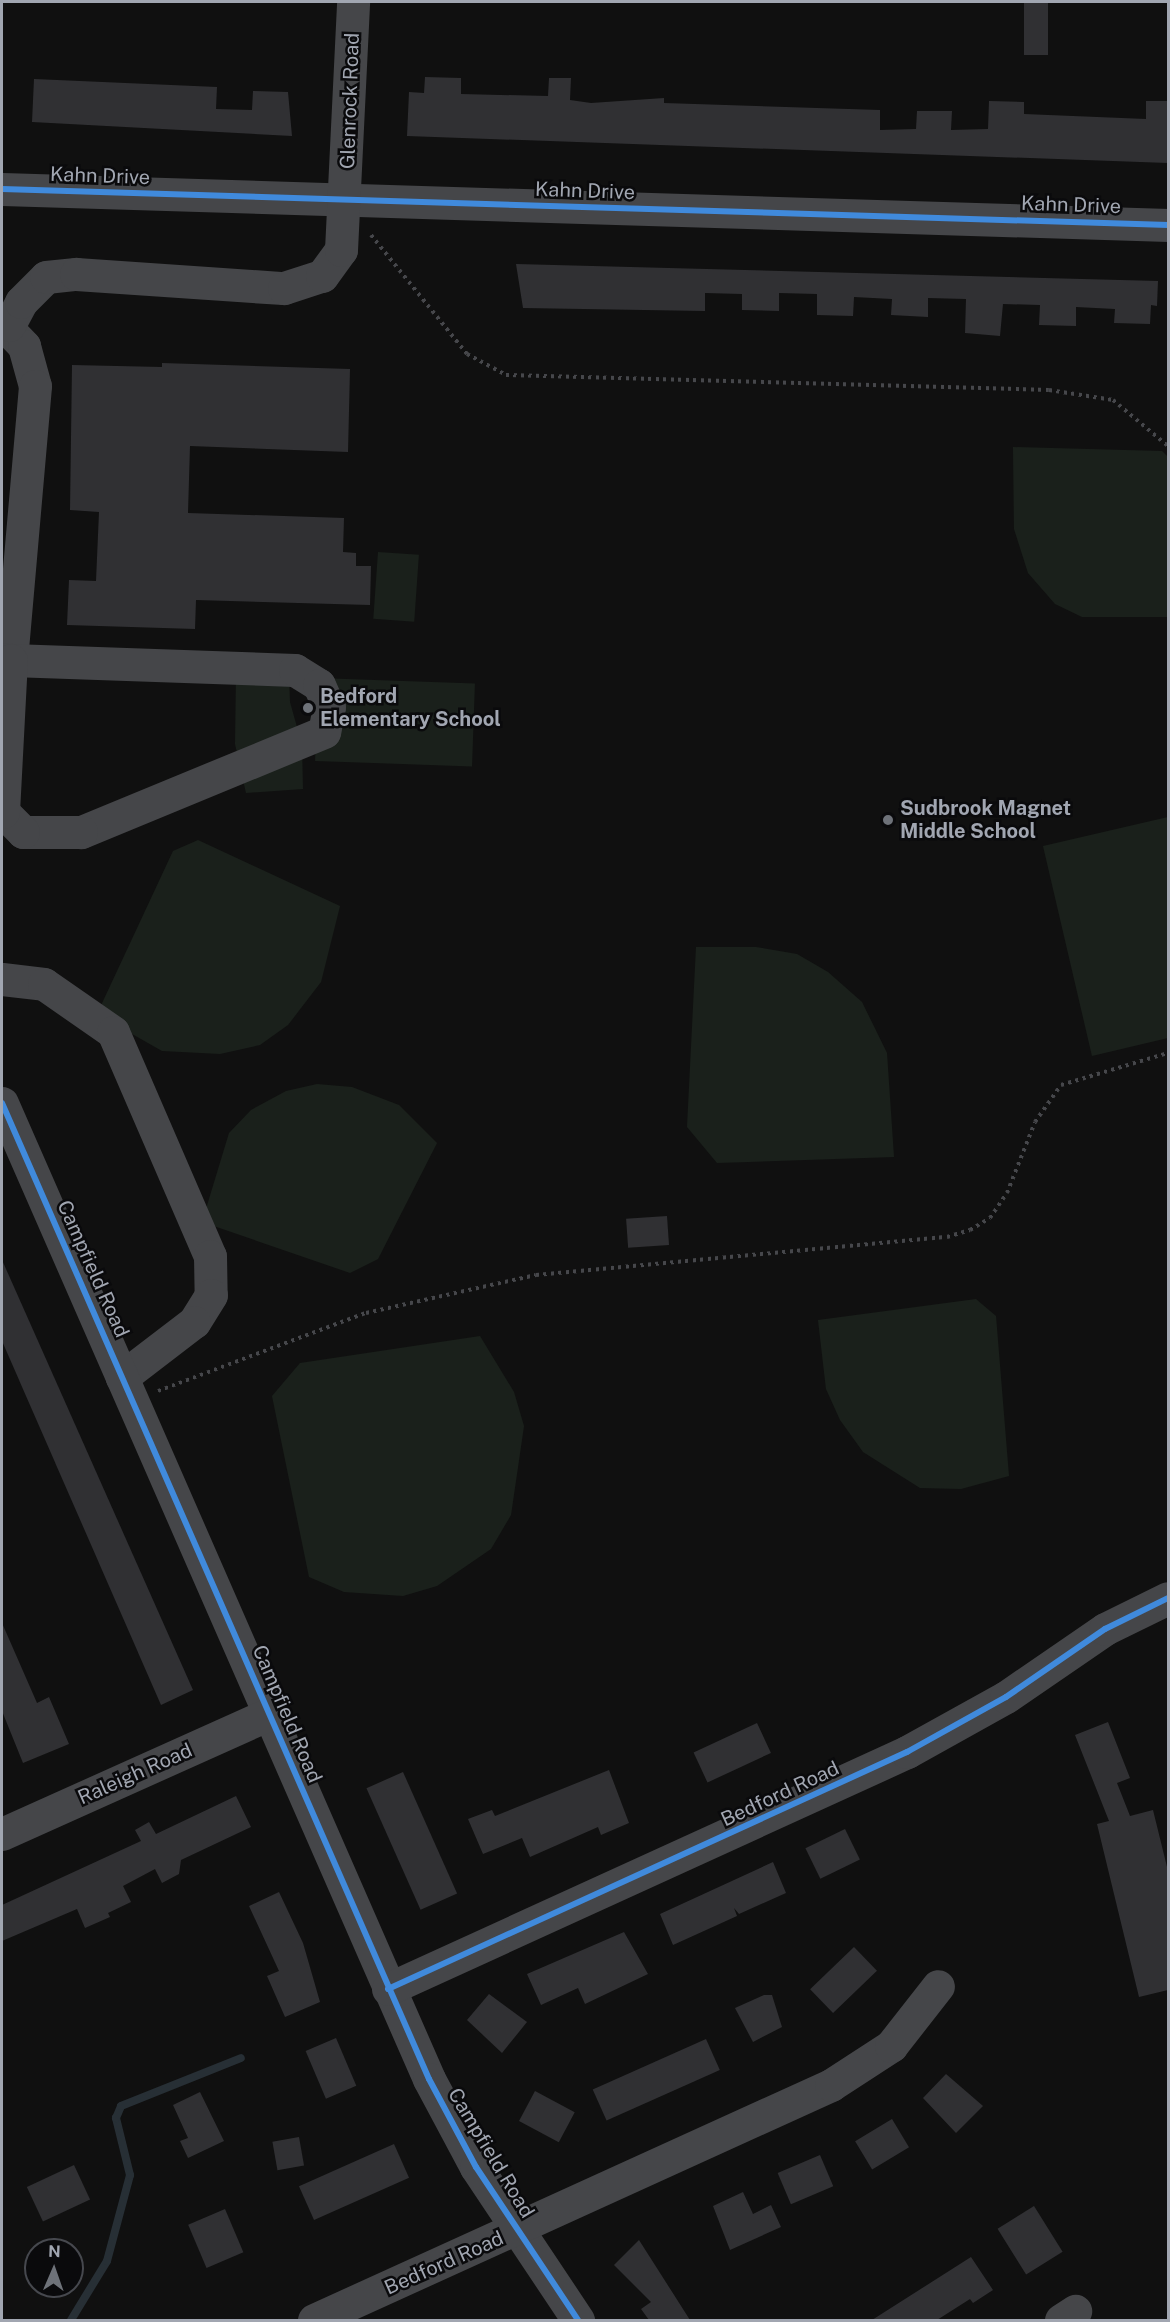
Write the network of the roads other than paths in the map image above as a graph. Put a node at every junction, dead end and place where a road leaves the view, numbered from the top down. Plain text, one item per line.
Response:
1 (353, 2) edge
2 (2, 189) edge
3 (346, 201) junction
4 (1168, 225) edge
5 (5, 324) edge
6 (6, 659) edge
7 (2, 979) edge
8 (2, 1103) edge
9 (127, 1389) junction
10 (1168, 1598) edge
11 (270, 1714) junction
12 (2, 1834) edge
13 (938, 1986) dead end
14 (388, 1989) junction
15 (518, 2230) junction
16 (314, 2320) edge
17 (578, 2320) edge

1 - 3 street, Glenrock Road
2 - 3 street, Kahn Drive
3 - 4 street, Kahn Drive
3 - 5 street, Glenrock Road
5 - 6 street
6 - 6 street
7 - 9 street
8 - 9 street, Campfield Road
9 - 11 street, Campfield Road
10 - 14 street, Bedford Road
11 - 12 street, Raleigh Road
11 - 14 street, Campfield Road
13 - 15 street, Bedford Road
14 - 15 street, Campfield Road
15 - 16 street, Bedford Road
15 - 17 street, Campfield Road

